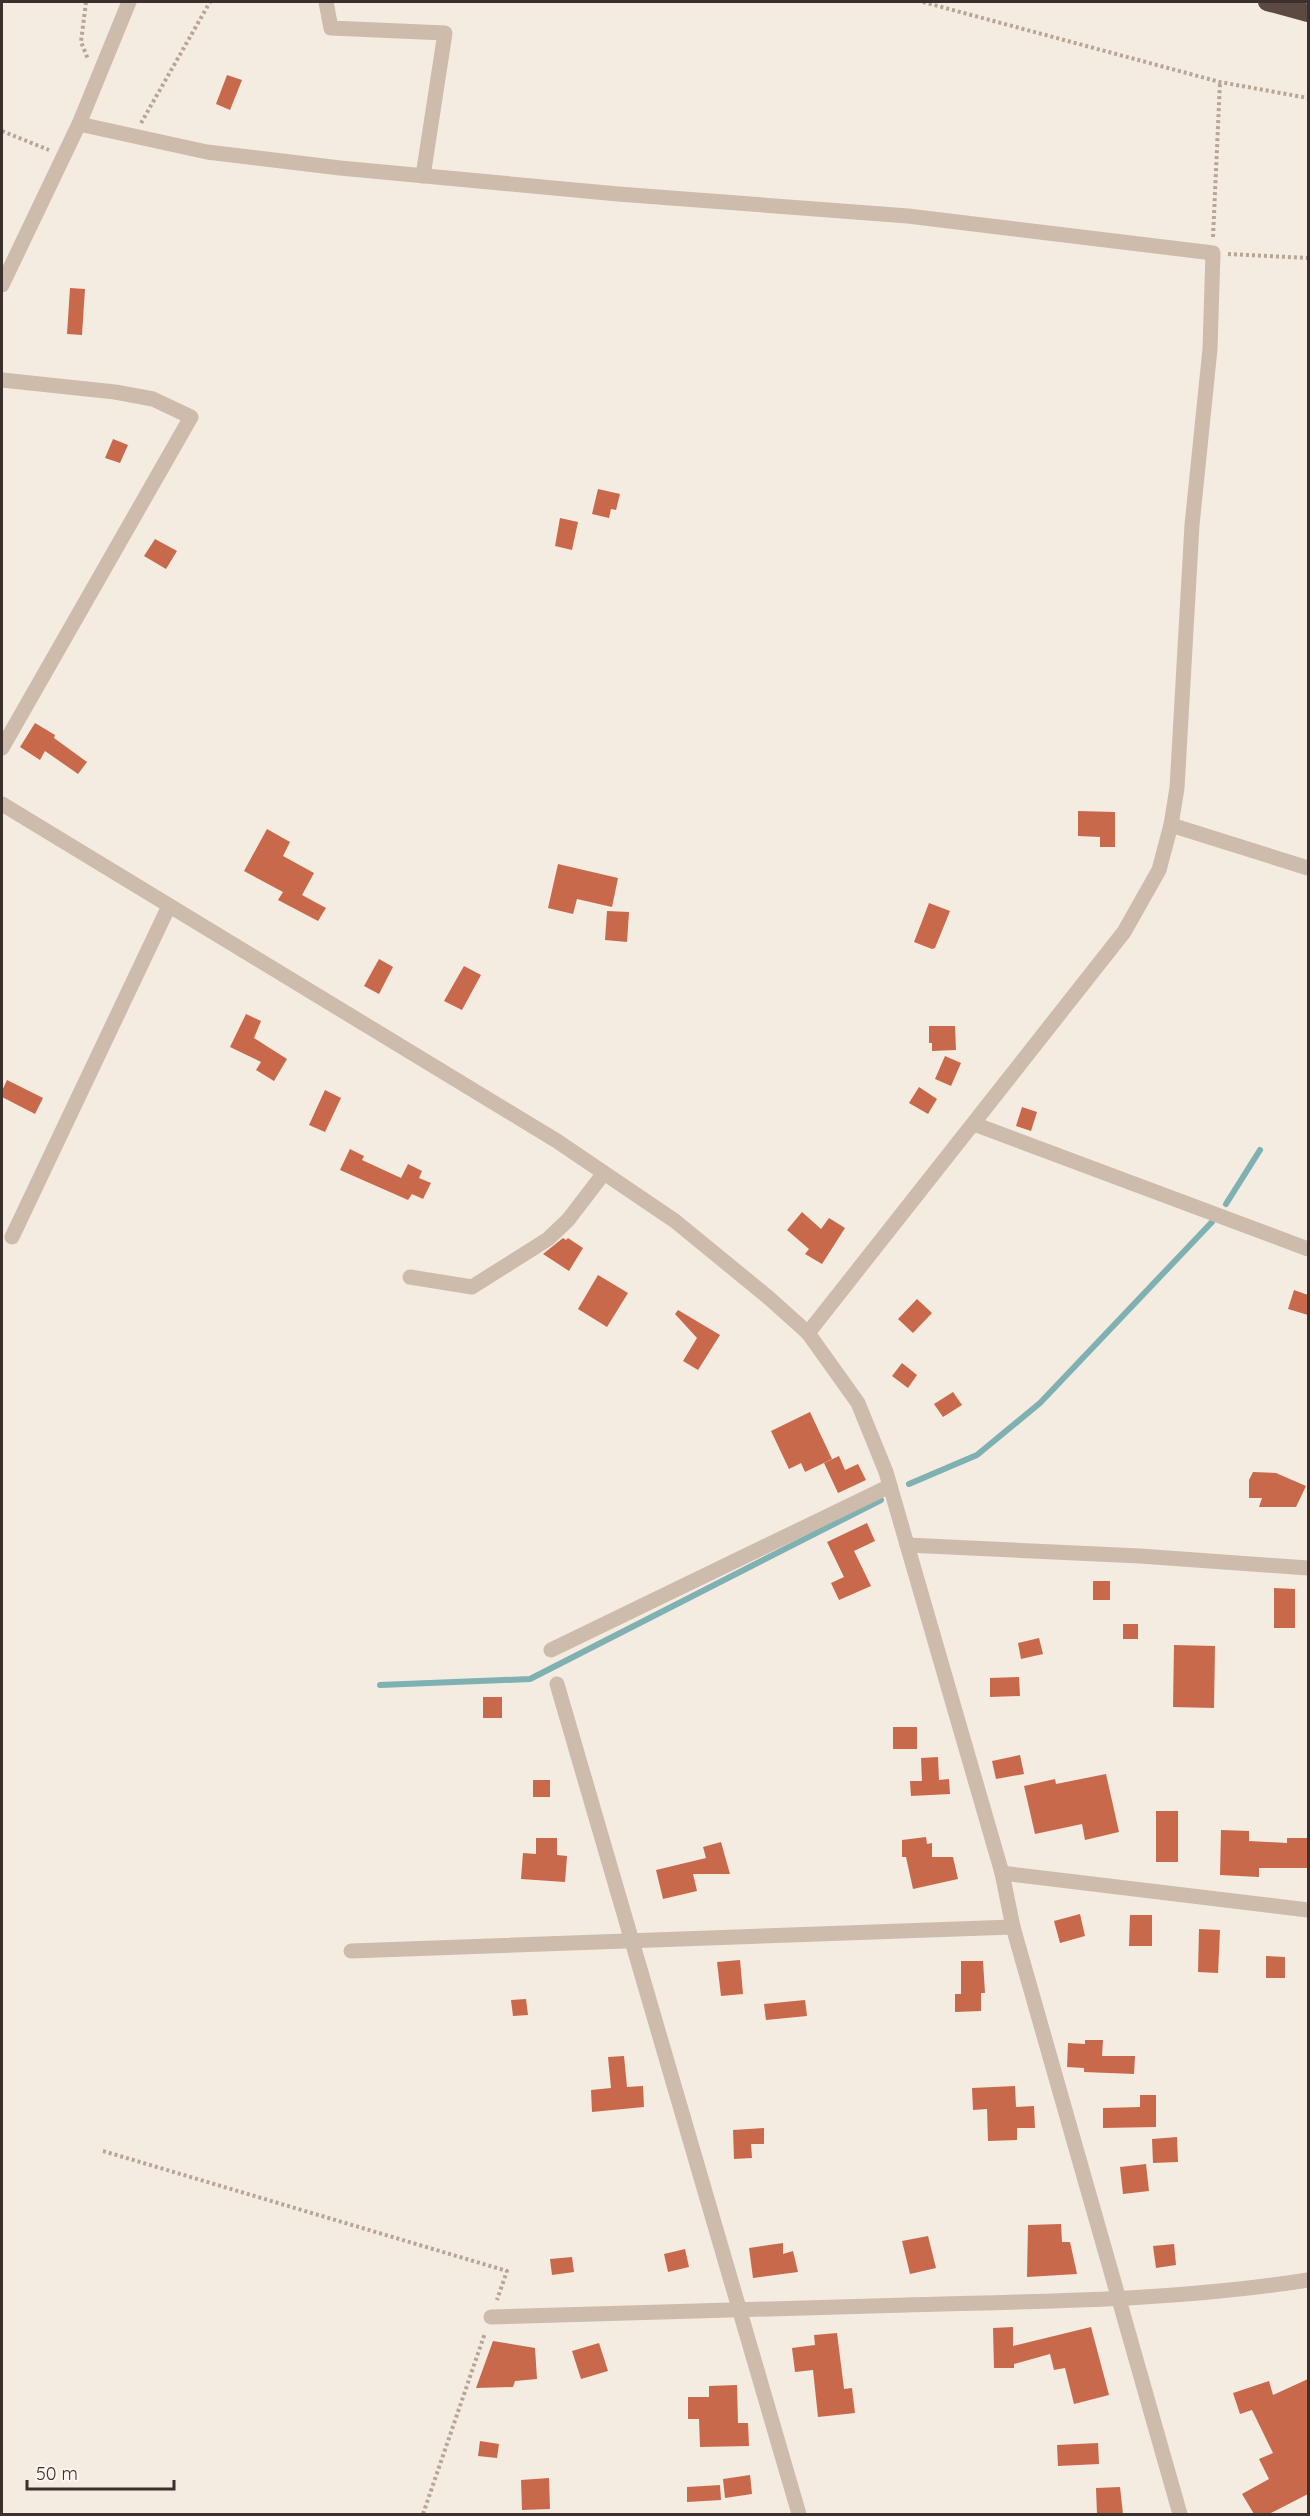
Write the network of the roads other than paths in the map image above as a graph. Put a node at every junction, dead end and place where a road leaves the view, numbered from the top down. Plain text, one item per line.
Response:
1 (129, 2) edge
2 (326, 2) edge
3 (1267, 2) edge
4 (1308, 14) edge
5 (78, 124) junction
6 (423, 176) junction
7 (2, 285) edge
8 (2, 380) edge
9 (2, 748) edge
10 (2, 804) edge
11 (1171, 825) junction
12 (1308, 868) edge
13 (170, 906) junction
14 (974, 1124) junction
15 (604, 1173) junction
16 (12, 1237) dead end
17 (1308, 1249) edge
18 (410, 1277) dead end
19 (808, 1333) junction
20 (890, 1486) junction
21 (907, 1545) junction
22 (1308, 1568) edge
23 (551, 1650) dead end
24 (558, 1684) dead end
25 (1002, 1873) junction
26 (1308, 1910) edge
27 (1012, 1927) junction
28 (632, 1941) junction
29 (351, 1951) dead end
30 (1308, 2280) edge
31 (1119, 2300) junction
32 (739, 2308) junction
33 (491, 2317) road end
34 (799, 2514) edge
35 (1180, 2514) edge

1 - 5 street
2 - 6 street
3 - 4 highway
5 - 6 street
5 - 7 street
6 - 11 street
8 - 9 street
10 - 13 street
11 - 12 street
11 - 14 street
13 - 15 street
13 - 16 street
14 - 17 street
14 - 19 street
15 - 18 street
15 - 19 street
19 - 20 street
20 - 21 street
20 - 23 street
21 - 22 street
21 - 25 street
24 - 28 street
25 - 26 street
25 - 27 street
27 - 28 street
27 - 31 street
28 - 29 street
28 - 32 street
30 - 31 street
31 - 32 street
31 - 35 street
32 - 33 street
32 - 34 street

